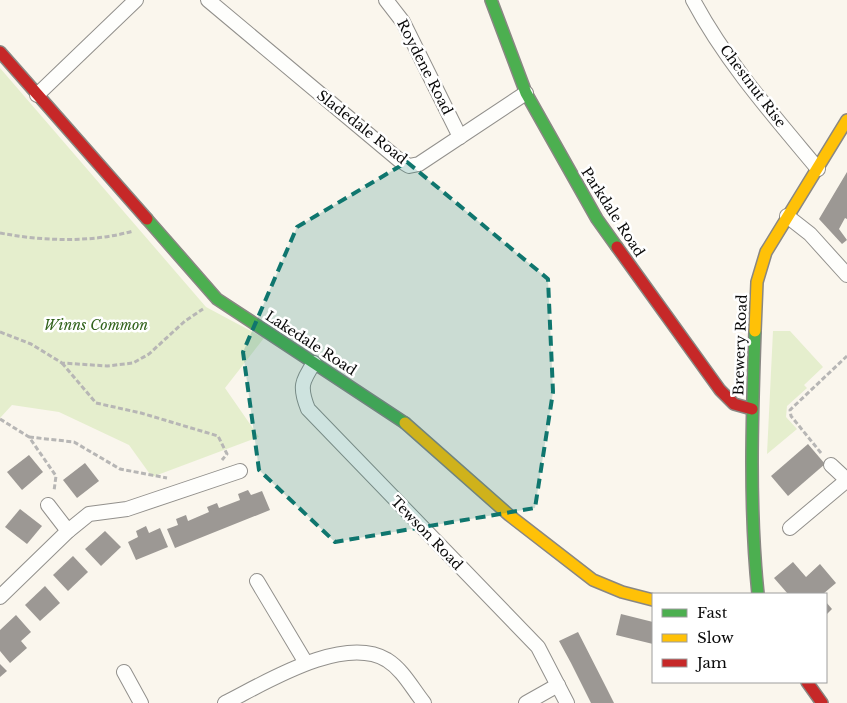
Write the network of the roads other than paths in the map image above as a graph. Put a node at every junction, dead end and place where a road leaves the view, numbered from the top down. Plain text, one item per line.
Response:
1 (136, 0) edge
2 (208, 0) edge
3 (386, 0) edge
4 (491, 0) edge
5 (693, 0) edge
6 (0, 52) edge
7 (526, 93) junction
8 (37, 95) junction
9 (847, 120) edge
10 (460, 136) junction
11 (818, 169) junction
12 (787, 216) junction
13 (847, 275) edge
14 (314, 363) junction
15 (752, 409) junction
16 (831, 464) road end
17 (240, 471) dead end
18 (847, 480) edge
19 (48, 505) road end
20 (790, 528) dead end
21 (68, 531) junction
22 (257, 581) dead end
23 (758, 593) edge
24 (0, 597) edge
25 (652, 600) edge
26 (306, 664) junction
27 (124, 672) dead end
28 (808, 683) edge
29 (558, 685) junction
30 (141, 703) edge
31 (225, 703) edge
32 (424, 703) edge
33 (526, 703) edge
34 (567, 703) edge
35 (822, 703) edge

1 - 8 street
2 - 10 street, Sladedale Road
3 - 10 street, Roydene Road
4 - 7 street, Parkdale Road
5 - 11 street, Chestnut Rise
6 - 8 street, Lakedale Road
7 - 10 street, Sladedale Road
7 - 15 street, Parkdale Road
8 - 14 street, Lakedale Road
9 - 11 street, Brewery Road
11 - 12 street, Brewery Road
12 - 13 street
12 - 15 street, Brewery Road
14 - 25 street, Lakedale Road
14 - 29 street, Tewson Road
15 - 23 street, Brewery Road
16 - 18 street
17 - 21 street
18 - 20 street
19 - 21 street
21 - 24 street
22 - 26 street
26 - 31 street
26 - 32 street
27 - 30 street
28 - 35 street
29 - 33 street
29 - 34 street, Tewson Road

